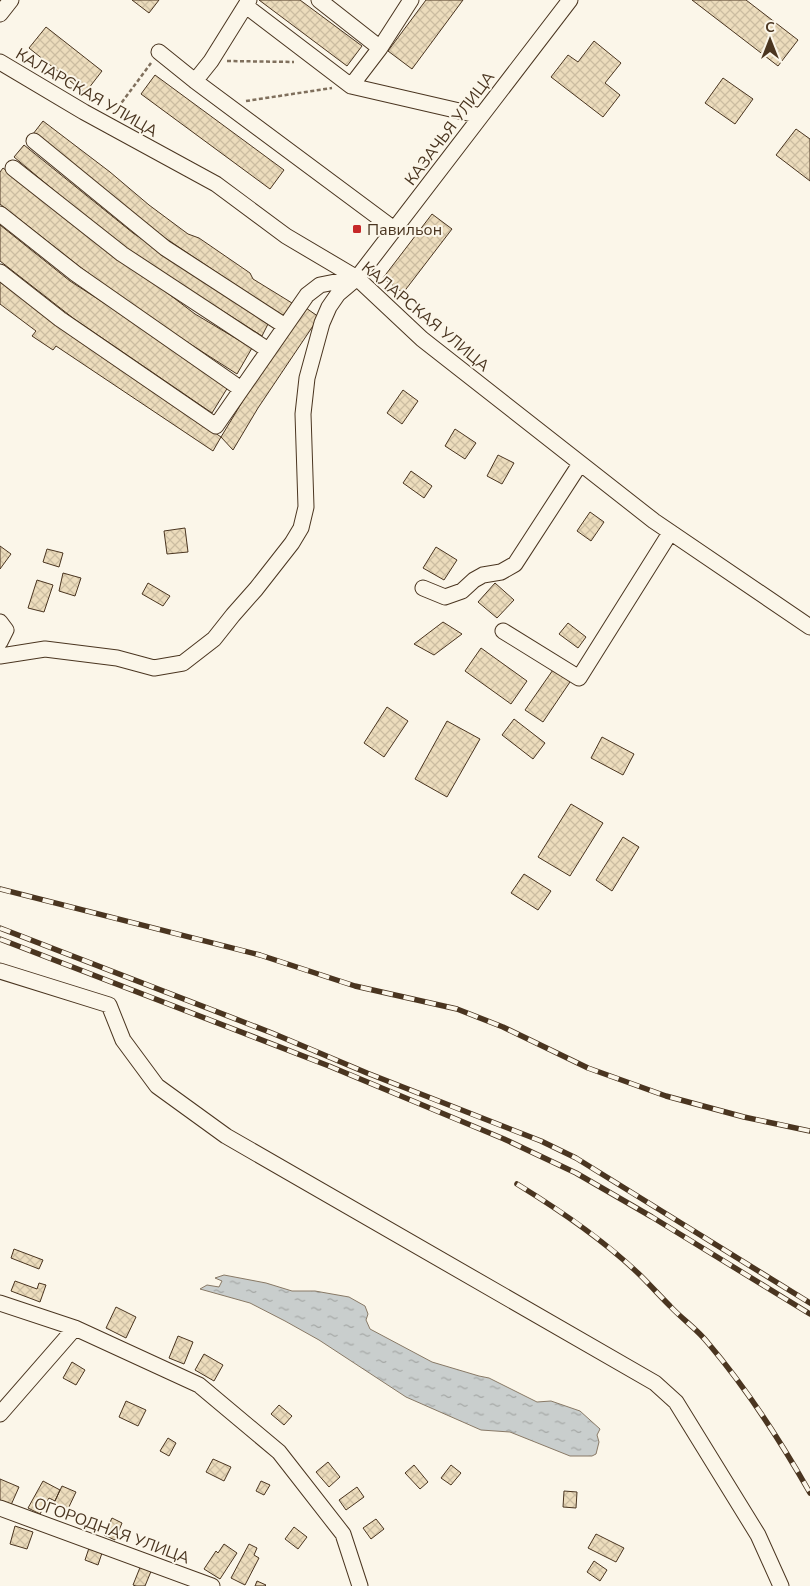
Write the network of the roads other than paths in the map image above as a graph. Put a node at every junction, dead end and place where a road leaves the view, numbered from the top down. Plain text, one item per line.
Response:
1 (11, 0) edge
2 (318, 0) edge
3 (411, 0) edge
4 (570, 0) edge
5 (248, 3) edge
6 (0, 14) edge
7 (380, 48) junction
8 (159, 52) road end
9 (0, 62) edge
10 (195, 81) junction
11 (351, 86) junction
12 (481, 116) junction
13 (34, 141) dead end
14 (13, 168) dead end
15 (0, 214) edge
16 (394, 230) junction
17 (0, 272) edge
18 (357, 278) junction
19 (285, 326) junction
20 (268, 350) junction
21 (241, 389) junction
22 (580, 464) junction
23 (670, 532) junction
24 (423, 588) dead end
25 (810, 627) edge
26 (503, 631) dead end
27 (0, 656) edge
28 (0, 971) edge
29 (0, 1303) edge
30 (75, 1328) junction
31 (0, 1414) edge
32 (0, 1508) edge
33 (212, 1586) edge
34 (360, 1586) edge
35 (781, 1586) edge

1 - 6 street
2 - 7 street
3 - 7 street
4 - 12 street, КАЗАЧЬЯ УЛИЦА
5 - 10 street
5 - 11 street
7 - 11 street
8 - 10 street
9 - 18 street, КАЛАРСКАЯ УЛИЦА
10 - 16 street
11 - 12 street
12 - 16 street, КАЗАЧЬЯ УЛИЦА
13 - 19 street
14 - 20 street
15 - 21 street
16 - 18 street, КАЗАЧЬЯ УЛИЦА
17 - 21 street
18 - 19 street
18 - 22 street, КАЛАРСКАЯ УЛИЦА
18 - 27 street, КАЗАЧЬЯ УЛИЦА
19 - 20 street
20 - 21 street
22 - 23 street, КАЛАРСКАЯ УЛИЦА
22 - 24 street
23 - 25 street, КАЛАРСКАЯ УЛИЦА
23 - 26 street
28 - 35 street
29 - 30 street
30 - 31 street
30 - 34 street
32 - 33 street, ОГОРОДНАЯ УЛИЦА

